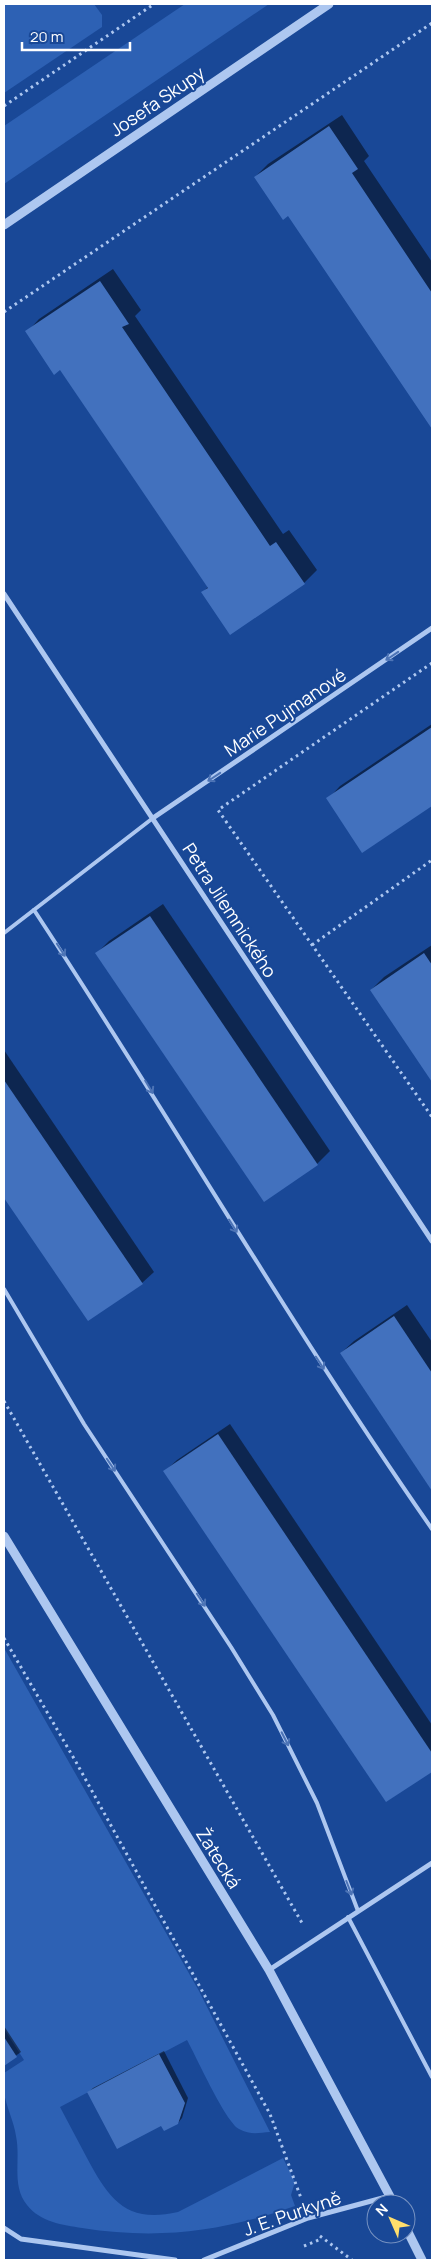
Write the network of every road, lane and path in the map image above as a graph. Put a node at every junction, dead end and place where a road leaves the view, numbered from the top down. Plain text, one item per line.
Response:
1 (154, 4) edge
2 (329, 4) edge
3 (432, 23) edge
4 (4, 106) edge
5 (4, 225) edge
6 (4, 312) edge
7 (4, 594) edge
8 (432, 628) edge
9 (432, 662) edge
10 (153, 818) junction
11 (432, 860) edge
12 (34, 910) junction
13 (4, 933) edge
14 (312, 944) junction
15 (432, 1117) edge
16 (432, 1240) edge
17 (4, 1288) edge
18 (4, 1401) edge
19 (432, 1529) edge
20 (4, 1536) edge
21 (4, 1638) edge
22 (432, 1863) edge
23 (358, 1911) junction
24 (348, 1917) junction
25 (312, 1942) junction
26 (269, 1970) junction
27 (432, 2077) edge
28 (390, 2194) edge
29 (366, 2206) edge
30 (308, 2218) junction
31 (4, 2228) edge
32 (414, 2244) edge
33 (175, 2260) edge
34 (204, 2260) edge
35 (352, 2260) edge
36 (422, 2260) edge

1 - 4 path
2 - 5 street, Josefa Skupy
3 - 6 path
7 - 10 street, Petra Jilemnického
8 -> 10 street, Marie Pujmanové
9 - 14 path
10 - 12 lane
10 - 16 street, Petra Jilemnického
11 - 14 path
12 - 13 lane
12 -> 19 lane
14 - 15 path
17 -> 23 lane
18 - 25 path
20 - 26 street, Žatecká
21 - 30 path
22 - 23 street
23 - 24 street
24 - 25 street
24 - 27 lane
25 - 26 street
26 - 28 street, Žatecká
29 - 30 street, J. E. Purkyně
30 - 34 street, J. E. Purkyně
30 - 35 path
31 - 33 street
32 - 36 street

